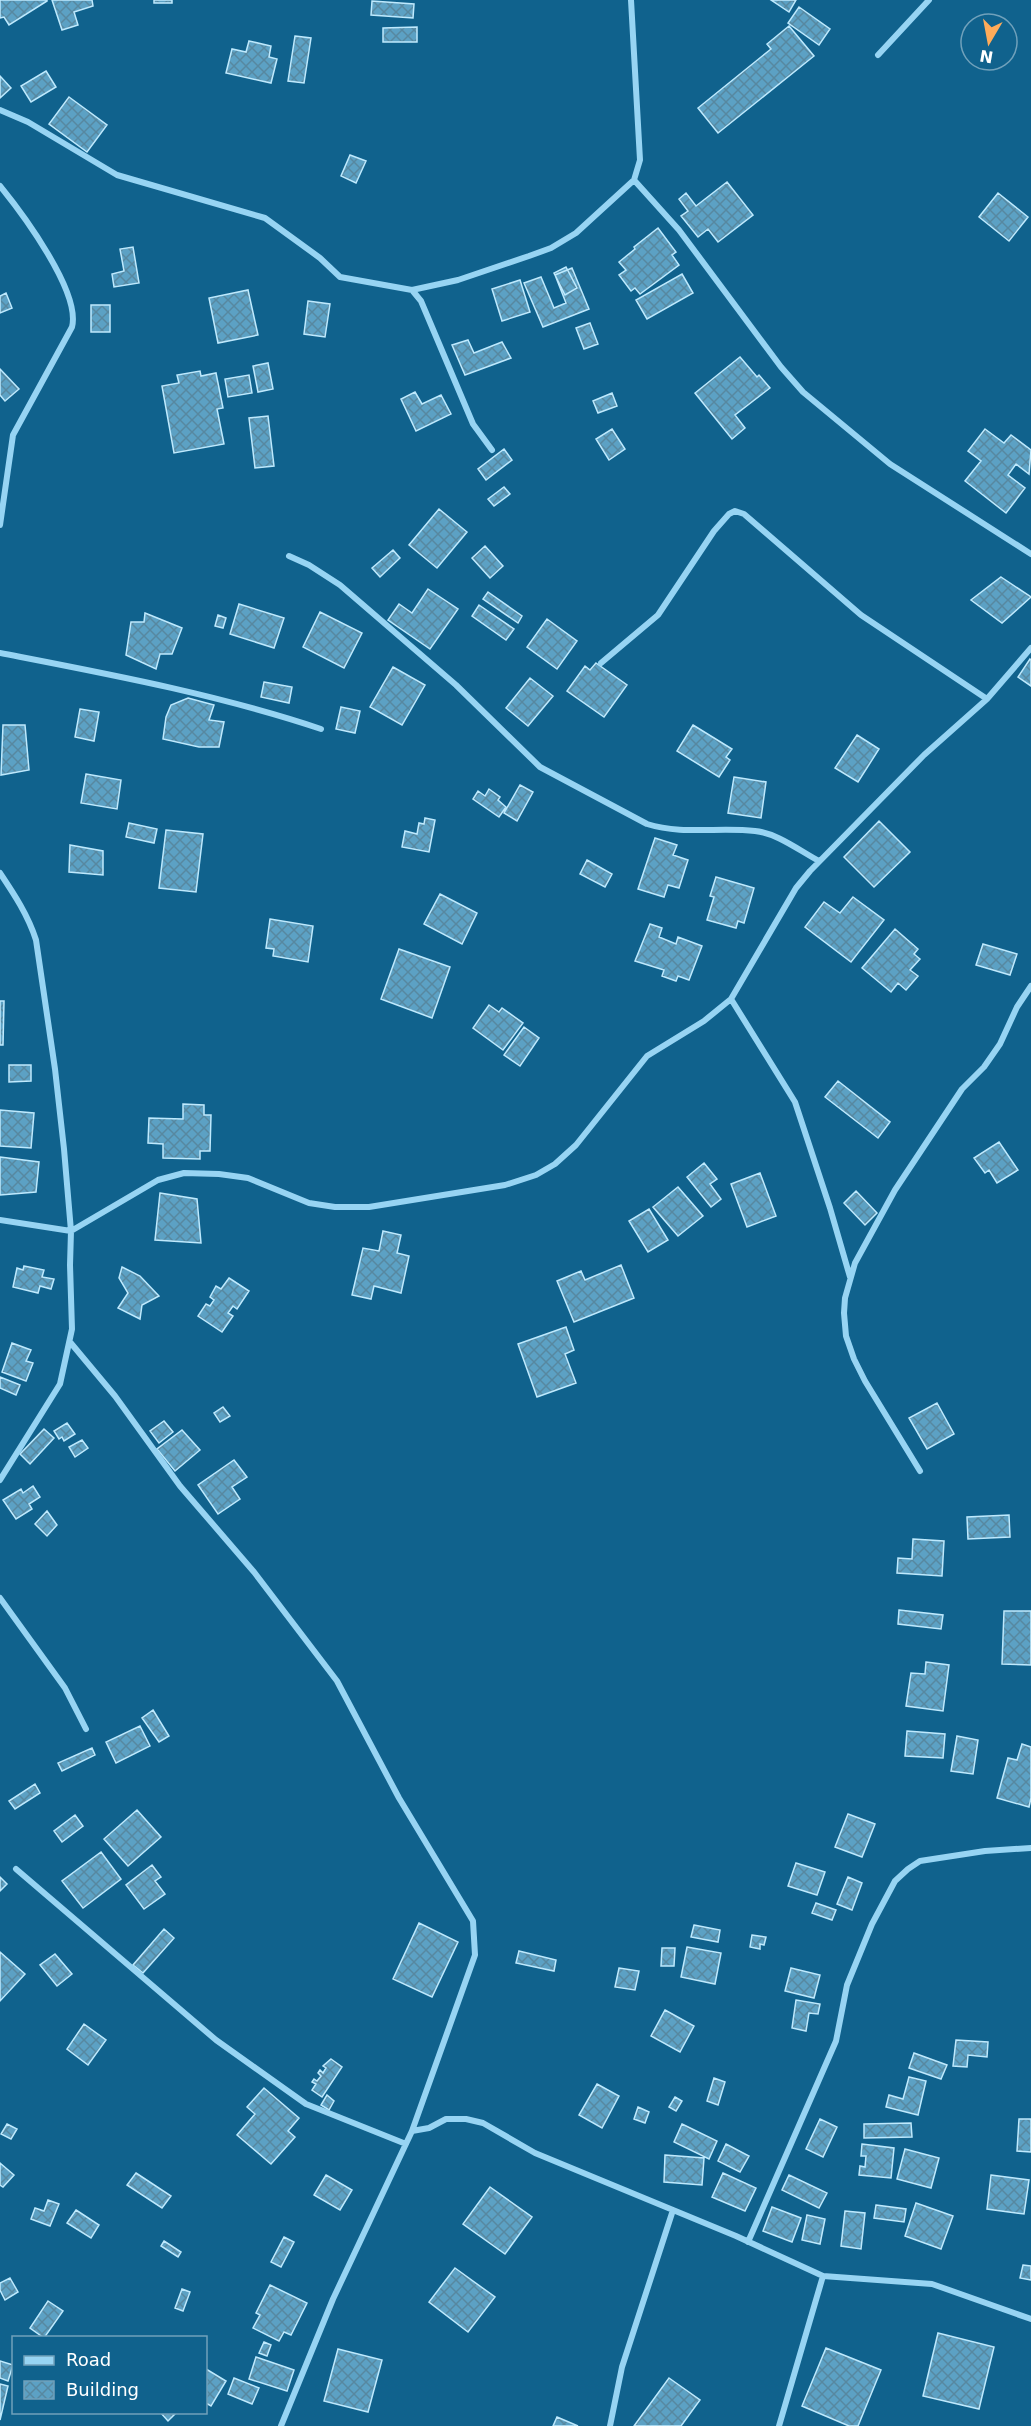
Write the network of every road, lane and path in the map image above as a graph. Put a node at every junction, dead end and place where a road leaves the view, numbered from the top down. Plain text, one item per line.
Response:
1 (631, 0) edge
2 (929, 0) edge
3 (878, 55) dead end
4 (0, 110) edge
5 (634, 180) junction
6 (0, 186) edge
7 (412, 290) junction
8 (492, 450) dead end
9 (0, 525) edge
10 (1031, 554) edge
11 (288, 556) dead end
12 (1031, 648) edge
13 (0, 653) edge
14 (600, 663) dead end
15 (987, 699) junction
16 (321, 729) dead end
17 (819, 861) junction
18 (0, 873) edge
19 (1031, 986) edge
20 (731, 999) junction
21 (0, 1220) edge
22 (71, 1232) junction
23 (850, 1277) junction
24 (70, 1342) junction
25 (920, 1472) dead end
26 (0, 1480) edge
27 (0, 1598) edge
28 (86, 1729) dead end
29 (1031, 1848) edge
30 (16, 1869) dead end
31 (412, 2131) junction
32 (406, 2144) junction
33 (673, 2210) junction
34 (748, 2242) junction
35 (823, 2276) junction
36 (1031, 2319) edge
37 (281, 2426) edge
38 (610, 2426) edge
39 (779, 2426) edge

1 - 5 street
2 - 3 street
4 - 7 street
5 - 7 street
5 - 10 street
6 - 9 street
7 - 8 street
11 - 17 street
12 - 15 street
13 - 16 street
14 - 15 street
15 - 17 street
17 - 20 street
18 - 22 street
19 - 23 street
20 - 22 street
20 - 23 street
21 - 22 street
22 - 24 street
23 - 25 street
24 - 26 street
24 - 31 street
27 - 28 street
29 - 34 street
30 - 32 street
31 - 32 street
31 - 33 street
32 - 37 street
33 - 34 street
33 - 38 street
34 - 35 street
35 - 36 street
35 - 39 street

